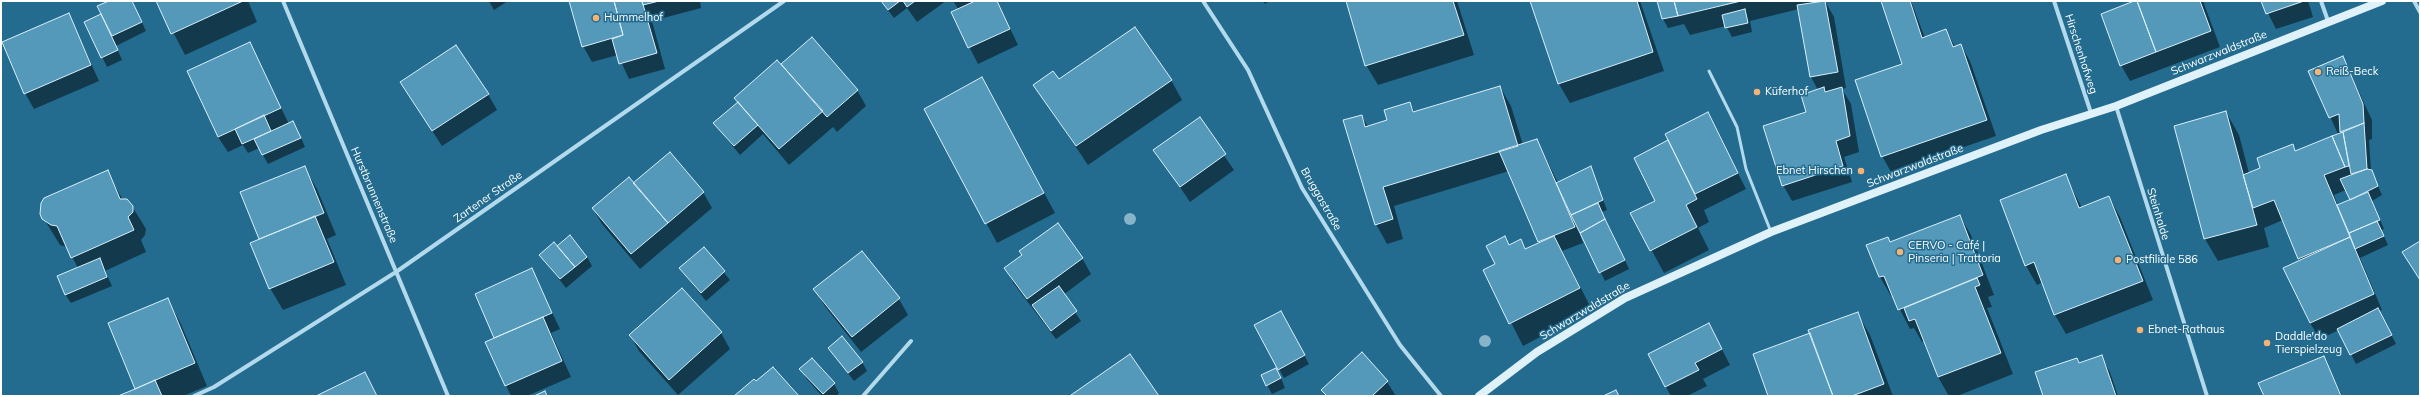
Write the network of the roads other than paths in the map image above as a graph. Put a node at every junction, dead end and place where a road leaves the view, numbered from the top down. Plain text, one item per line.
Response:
1 (283, 1) edge
2 (784, 1) edge
3 (1203, 1) edge
4 (2054, 1) edge
5 (2321, 1) edge
6 (2382, 1) edge
7 (2414, 1) edge
8 (2420, 12) edge
9 (2328, 21) junction
10 (1709, 71) dead end
11 (2116, 106) junction
12 (2091, 113) junction
13 (1771, 232) junction
14 (396, 272) junction
15 (911, 341) dead end
16 (194, 396) edge
17 (448, 396) edge
18 (863, 396) edge
19 (1440, 396) edge
20 (1478, 396) edge
21 (2207, 396) edge

1 - 14 street, Hurstbrunnenstraße
2 - 14 street, Zartener Straße
3 - 19 street, Bruggastraße
4 - 12 street, Hirschenhofweg
5 - 9 street
6 - 9 main road, Schwarzwaldstraße
7 - 8 street
9 - 11 main road, Schwarzwaldstraße
10 - 13 lane
11 - 12 main road, Schwarzwaldstraße
11 - 21 street, Steinhalde
12 - 13 main road, Schwarzwaldstraße
13 - 20 main road, Schwarzwaldstraße
14 - 16 street, Zartener Straße
14 - 17 street, Hurstbrunnenstraße
15 - 18 street

